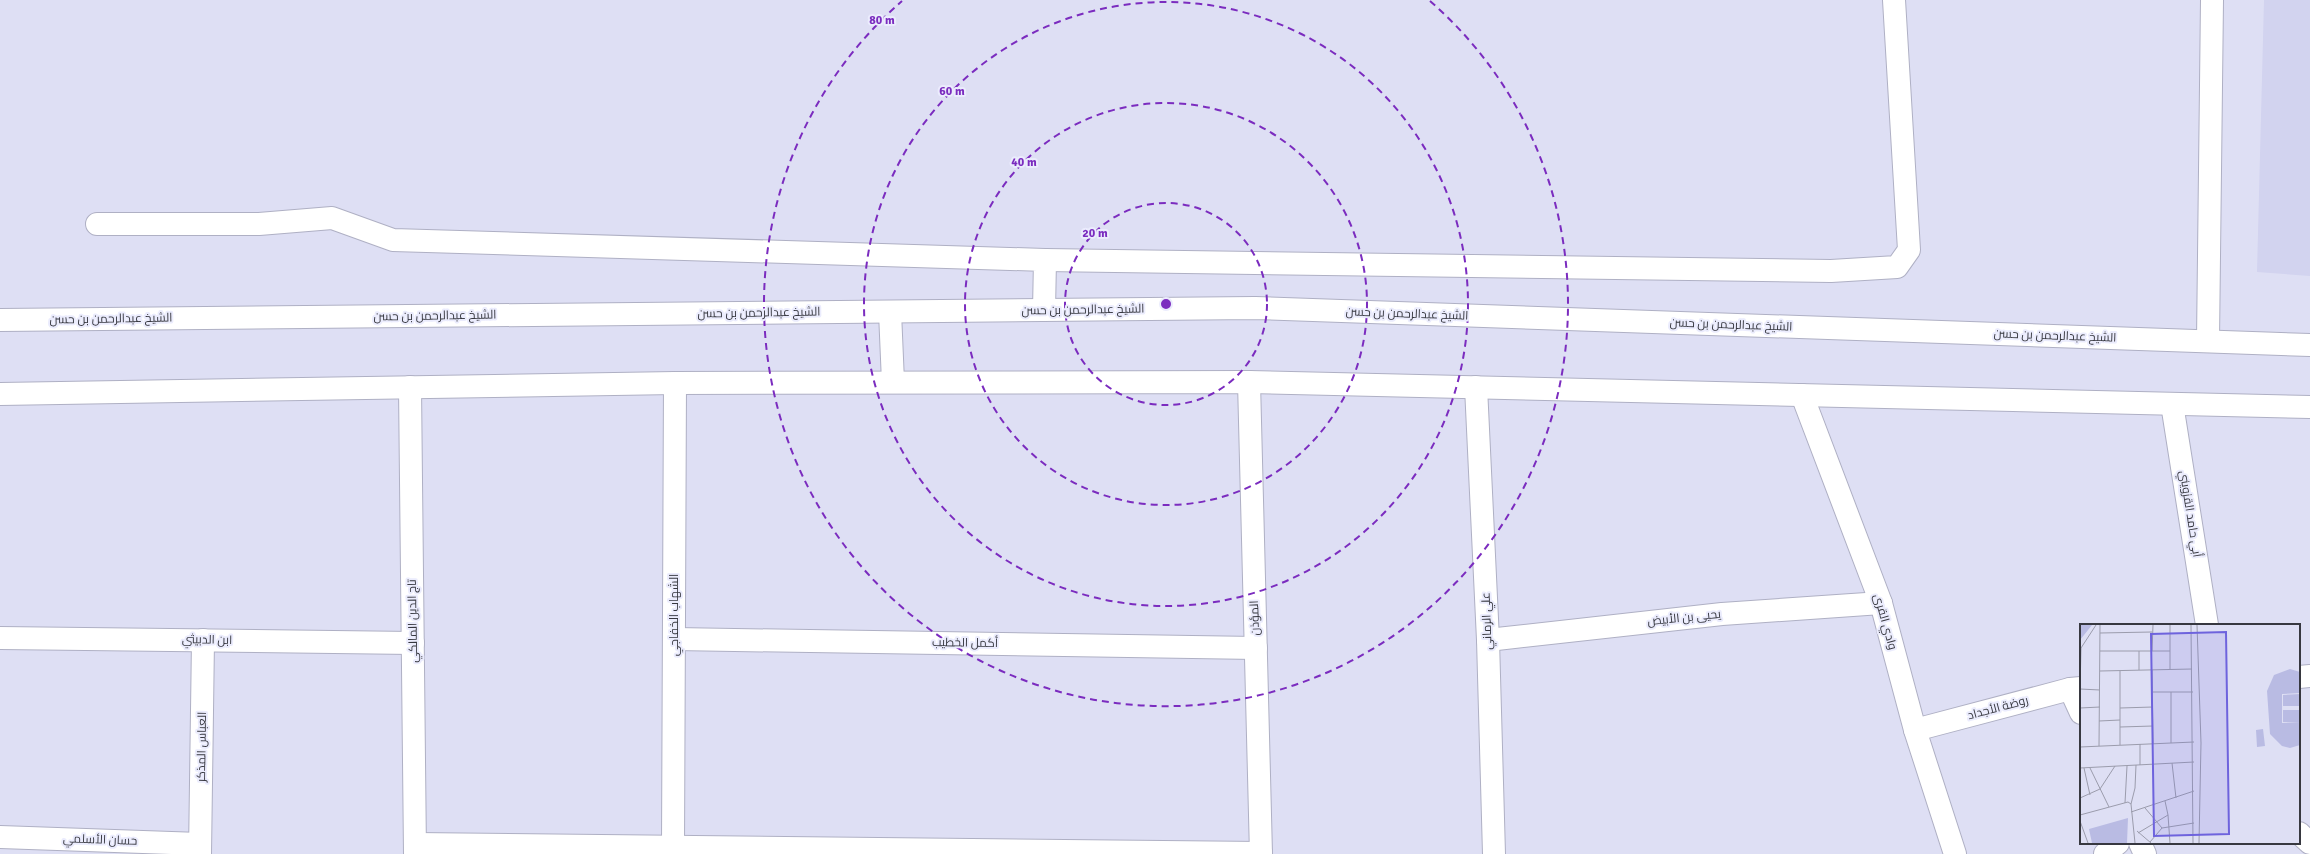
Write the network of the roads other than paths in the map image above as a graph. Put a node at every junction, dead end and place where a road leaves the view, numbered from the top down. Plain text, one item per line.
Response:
1 (1894, 0) edge
2 (2212, 0) edge
3 (97, 224) dead end
4 (1045, 260) junction
5 (1044, 310) junction
6 (890, 312) junction
7 (0, 320) edge
8 (2208, 341) junction
9 (2310, 345) edge
10 (893, 382) junction
11 (1249, 382) junction
12 (674, 383) junction
13 (410, 387) junction
14 (1476, 388) junction
15 (0, 394) edge
16 (1802, 395) junction
17 (2172, 404) junction
18 (2310, 407) edge
19 (1881, 603) junction
20 (2207, 624) edge
21 (0, 638) edge
22 (674, 638) junction
23 (203, 640) junction
24 (1488, 640) junction
25 (413, 643) junction
26 (1256, 648) junction
27 (2310, 676) edge
28 (2300, 677) edge
29 (2076, 688) edge
30 (2080, 708) edge
31 (1915, 730) junction
32 (2300, 834) edge
33 (0, 837) edge
34 (2310, 843) edge
35 (2117, 844) edge
36 (2140, 844) edge
37 (673, 847) junction
38 (200, 849) edge
39 (415, 849) edge
40 (842, 851) edge
41 (1060, 853) edge
42 (1261, 854) edge
43 (1494, 854) edge
44 (1955, 854) edge
45 (2105, 854) edge
46 (2145, 854) edge

1 - 4 street
2 - 8 street
3 - 4 street
4 - 5 street
5 - 6 street, الشيخ عبدالرحمن بن حسن
5 - 8 street, الشيخ عبدالرحمن بن حسن
6 - 7 street, الشيخ عبدالرحمن بن حسن
6 - 10 street
8 - 9 street, الشيخ عبدالرحمن بن حسن
10 - 11 street
10 - 12 street
11 - 14 street
11 - 26 street, المؤذن
12 - 13 street
12 - 22 street, الشهاب الخفاجي
13 - 15 street
13 - 25 street, تاج الدين المالكي
14 - 16 street
14 - 24 street, علي الرماني
16 - 17 street
16 - 19 street, وادي القرى
17 - 18 street
17 - 20 street, أبي حامد القزويني
19 - 24 street, يحيى بن الأبيض
19 - 31 street, وادي القرى
21 - 23 street, ابن الدبيثي
22 - 26 street, أكمل الخطيب
22 - 37 street, الشهاب الخفاجي
23 - 25 street, ابن الدبيثي
23 - 38 street, العباس المذكر
24 - 43 street, علي الرماني
25 - 39 street, تاج الدين المالكي
26 - 42 street, المؤذن
27 - 28 street
29 - 30 street
29 - 31 street, روضة الأجداد
31 - 44 street, وادي القرى
32 - 34 street
33 - 38 street, حسان الأسلمي
35 - 45 street
36 - 46 street
37 - 39 street
37 - 40 street
40 - 41 street
41 - 42 street

